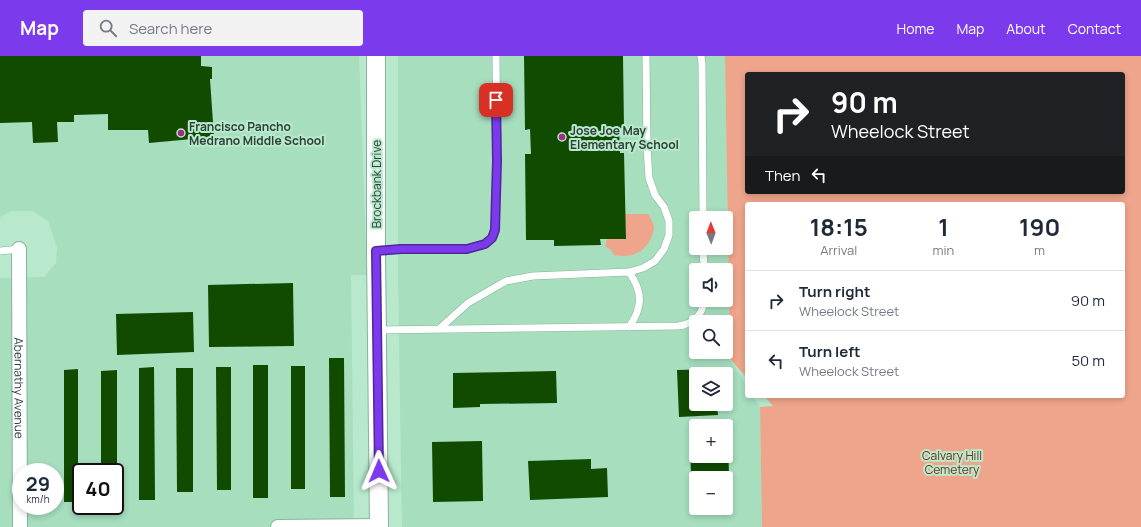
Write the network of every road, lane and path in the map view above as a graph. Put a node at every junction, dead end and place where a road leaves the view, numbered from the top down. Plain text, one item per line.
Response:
1 (376, 56) edge
2 (496, 56) edge
3 (646, 56) edge
4 (701, 56) edge
5 (703, 211) edge
6 (19, 249) joint
7 (376, 251) junction
8 (0, 252) edge
9 (629, 272) junction
10 (703, 307) edge
11 (629, 327) junction
12 (439, 329) junction
13 (377, 330) junction
14 (379, 526) edge
15 (20, 527) edge
16 (278, 527) edge

1 - 7 street, Brockbank Drive
2 - 7 lane
3 - 9 lane
4 - 5 lane
6 - 8 lane
6 - 15 street, Abernathy Avenue
7 - 13 street, Brockbank Drive
9 - 11 lane
9 - 12 lane
10 - 11 lane
11 - 12 lane
12 - 13 lane
13 - 14 street, Brockbank Drive
14 - 16 street

